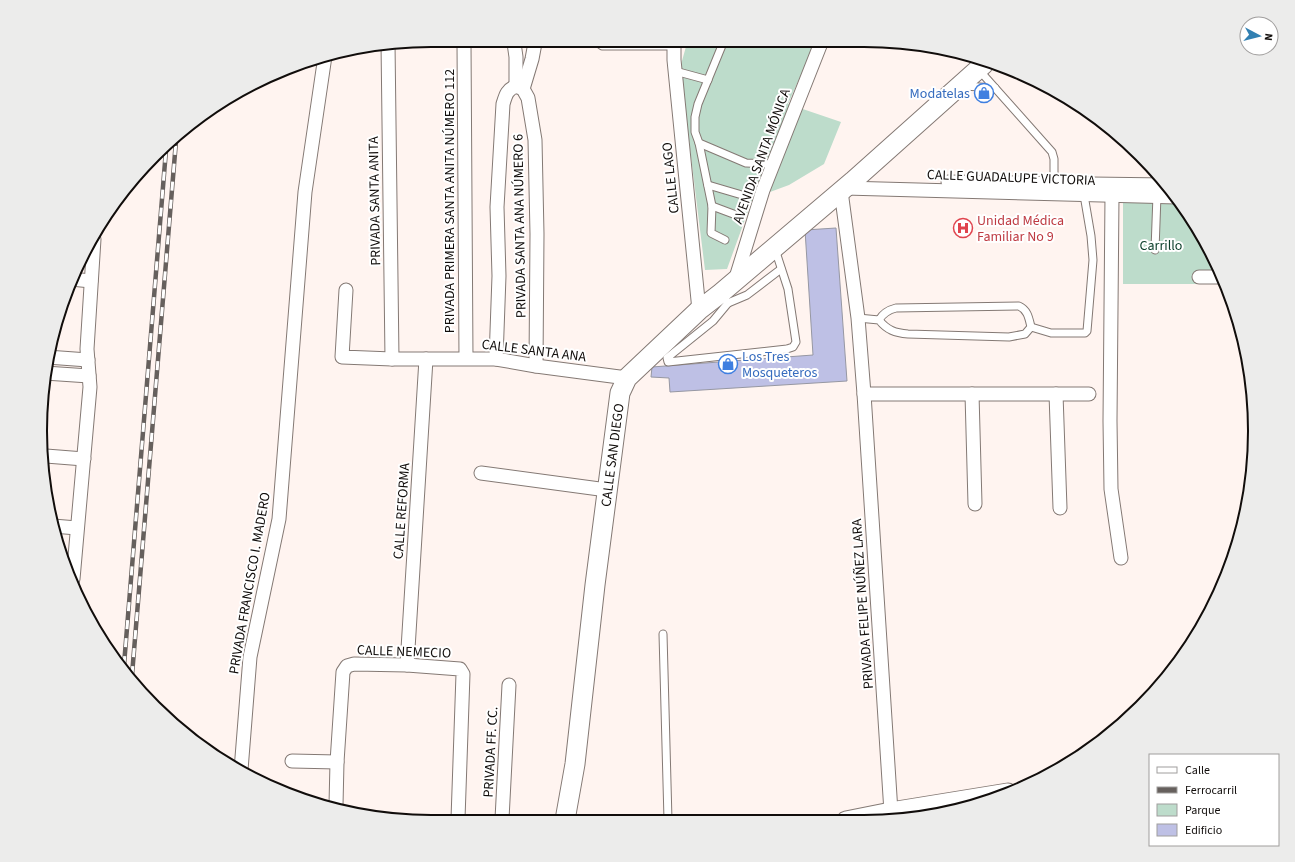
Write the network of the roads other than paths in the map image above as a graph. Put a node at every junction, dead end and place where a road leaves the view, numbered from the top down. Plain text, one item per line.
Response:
1 (464, 47) edge
2 (515, 47) edge
3 (534, 47) edge
4 (673, 47) edge
5 (721, 47) edge
6 (819, 47) edge
7 (388, 49) edge
8 (324, 62) edge
9 (982, 67) edge
10 (675, 71) junction
11 (708, 80) junction
12 (960, 86) junction
13 (520, 87) junction
14 (995, 88) junction
15 (698, 143) junction
16 (772, 164) junction
17 (1054, 184) junction
18 (708, 185) junction
19 (846, 187) junction
20 (1160, 189) edge
21 (742, 195) dead end
22 (1084, 195) junction
23 (1112, 196) junction
24 (712, 206) junction
25 (736, 215) dead end
26 (725, 240) dead end
27 (93, 248) edge
28 (774, 248) junction
29 (1155, 250) dead end
30 (781, 269) junction
31 (1199, 276) dead end
32 (1216, 277) edge
33 (78, 280) edge
34 (91, 281) junction
35 (346, 290) dead end
36 (728, 292) junction
37 (699, 310) junction
38 (858, 318) junction
39 (879, 320) junction
40 (1032, 327) junction
41 (54, 357) edge
42 (466, 358) junction
43 (392, 359) junction
44 (426, 359) junction
45 (496, 359) junction
46 (88, 360) junction
47 (536, 366) junction
48 (51, 373) edge
49 (89, 376) junction
50 (627, 378) junction
51 (864, 394) junction
52 (972, 394) junction
53 (1056, 394) junction
54 (1089, 394) dead end
55 (48, 456) edge
56 (84, 459) junction
57 (481, 474) dead end
58 (607, 490) junction
59 (975, 504) dead end
60 (1060, 508) dead end
61 (59, 527) edge
62 (77, 528) junction
63 (1121, 558) dead end
64 (74, 572) edge
65 (663, 634) dead end
66 (407, 665) junction
67 (509, 686) dead end
68 (292, 760) dead end
69 (337, 762) junction
70 (241, 765) edge
71 (982, 796) edge
72 (336, 803) edge
73 (891, 812) junction
74 (879, 814) edge
75 (458, 815) edge
76 (502, 815) edge
77 (566, 815) edge
78 (668, 815) edge

1 - 42 street, PRIVADA PRIMERA SANTA ANITA NÚMERO 112
2 - 13 street, PRIVADA SANTA ANA NÚMERO 6
3 - 13 street
4 - 10 street, CALLE LAGO
5 - 11 lane
6 - 16 street, AVENIDA SANTA MÓNICA
7 - 43 street, PRIVADA SANTA ANITA
8 - 70 street, PRIVADA FRANCISCO I. MADERO
9 - 12 main road, CALLE SAN DIEGO
9 - 14 lane
10 - 11 lane
10 - 37 street, CALLE LAGO
11 - 15 lane
12 - 14 lane
12 - 19 main road, CALLE SAN DIEGO
13 - 45 street
13 - 47 street, PRIVADA SANTA ANA NÚMERO 6
14 - 17 lane
15 - 16 lane
15 - 18 lane
16 - 36 street, AVENIDA SANTA MÓNICA
17 - 19 street, CALLE GUADALUPE VICTORIA
17 - 20 street, CALLE GUADALUPE VICTORIA
18 - 21 lane
18 - 24 lane
19 - 22 street, CALLE GUADALUPE VICTORIA
19 - 28 main road, CALLE SAN DIEGO
19 - 38 street, PRIVADA FELIPE NÚÑEZ LARA
20 - 23 street, CALLE GUADALUPE VICTORIA
20 - 29 lane
22 - 23 street, CALLE GUADALUPE VICTORIA
22 - 40 lane
23 - 63 street
24 - 25 lane
24 - 26 lane
27 - 34 street
28 - 30 lane
28 - 36 main road, CALLE SAN DIEGO
30 - 36 lane
30 - 36 lane
31 - 32 street
33 - 34 street
34 - 46 street
35 - 43 street, CALLE SANTA ANA
36 - 37 main road, CALLE SAN DIEGO
37 - 50 main road, CALLE SAN DIEGO
38 - 39 lane
38 - 51 street, PRIVADA FELIPE NÚÑEZ LARA
39 - 40 lane
39 - 40 lane
41 - 46 street
42 - 44 street, CALLE SANTA ANA
42 - 45 street, CALLE SANTA ANA
43 - 44 street, CALLE SANTA ANA
44 - 66 street, CALLE REFORMA
45 - 47 street, CALLE SANTA ANA
46 - 49 street
47 - 50 street, CALLE SANTA ANA
48 - 49 street
49 - 56 street
50 - 58 main road, CALLE SAN DIEGO
51 - 52 street
51 - 73 street, PRIVADA FELIPE NÚÑEZ LARA
52 - 53 street
52 - 59 street
53 - 54 street
53 - 60 street
55 - 56 street
56 - 62 street
57 - 58 street
58 - 77 main road, CALLE SAN DIEGO
61 - 62 street
62 - 64 street
65 - 78 lane
66 - 69 street, CALLE NEMECIO
66 - 75 street, CALLE NEMECIO
67 - 76 street, PRIVADA FF. CC.
68 - 69 street
69 - 72 street
71 - 73 main road
73 - 74 main road

